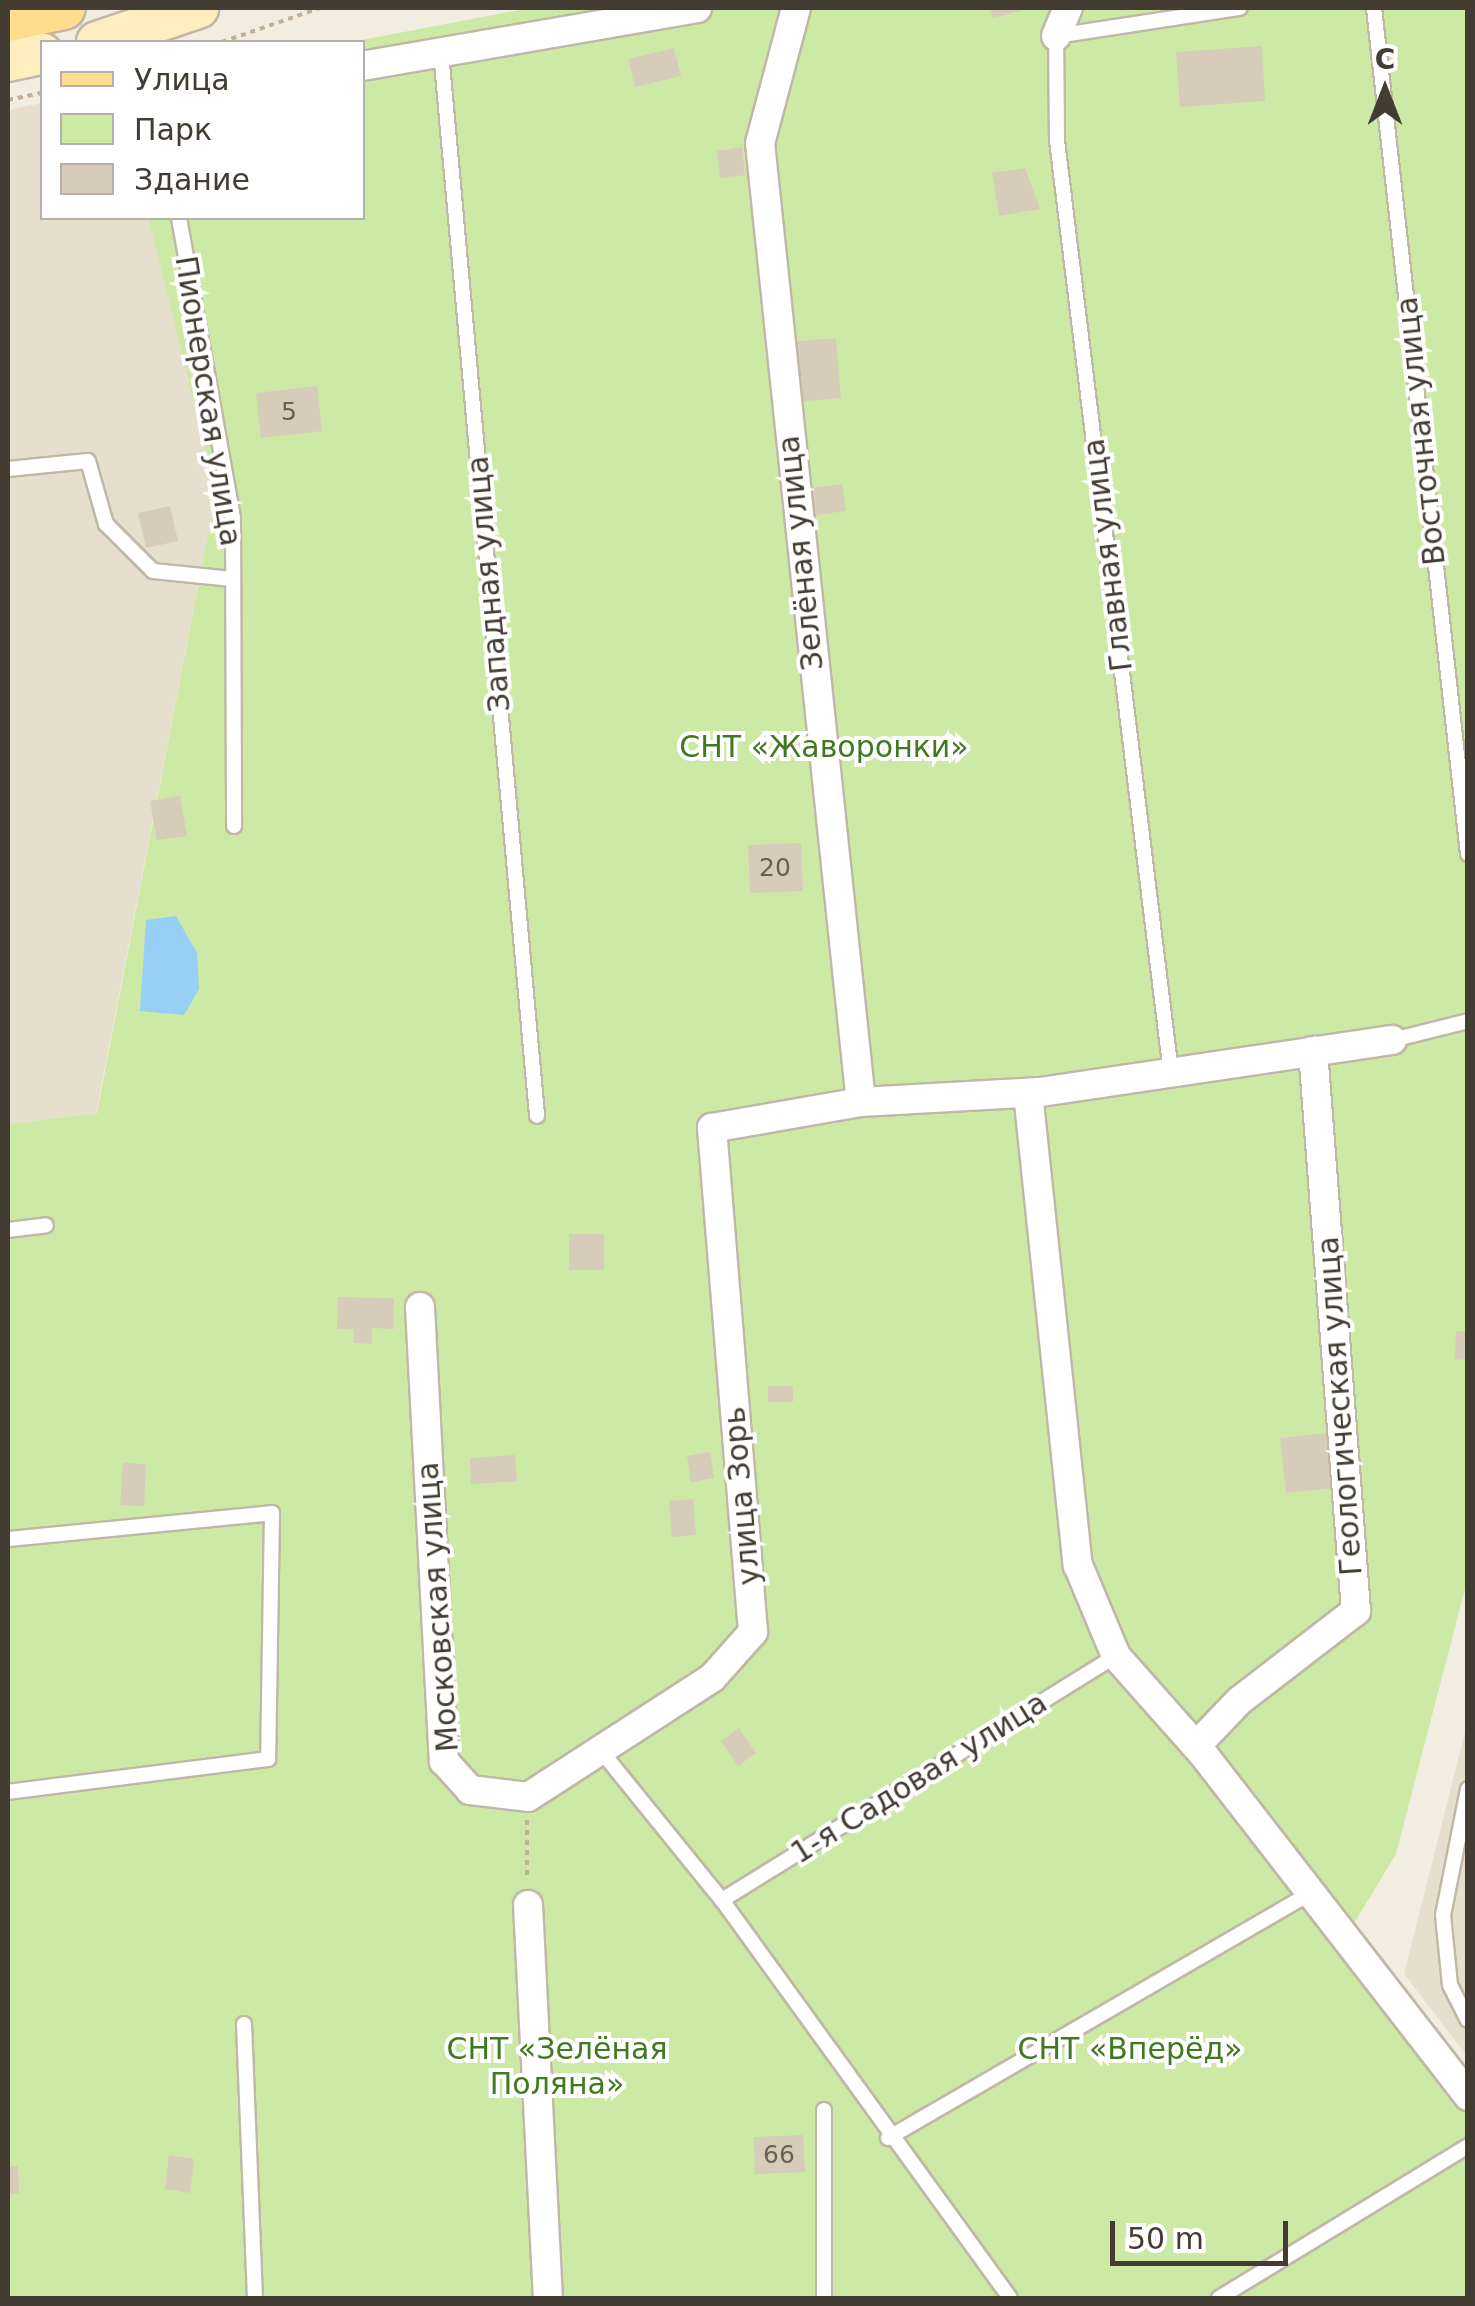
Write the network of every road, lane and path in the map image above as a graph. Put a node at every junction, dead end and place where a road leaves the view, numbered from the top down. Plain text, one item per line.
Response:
1 (64, 8) edge
2 (198, 8) edge
3 (320, 8) edge
4 (697, 8) edge
5 (796, 8) edge
6 (1068, 8) edge
7 (1240, 8) edge
8 (1374, 8) edge
9 (1056, 36) junction
10 (103, 40) edge
11 (228, 40) edge
12 (17, 49) edge
13 (441, 52) junction
14 (365, 65) edge
15 (40, 93) edge
16 (8, 100) edge
17 (179, 220) edge
18 (8, 468) edge
19 (233, 579) junction
20 (234, 826) dead end
21 (1468, 854) edge
22 (1468, 1021) edge
23 (1392, 1040) joint
24 (1313, 1052) junction
25 (1171, 1073) junction
26 (1028, 1092) junction
27 (860, 1102) junction
28 (537, 1116) dead end
29 (46, 1225) dead end
30 (8, 1230) edge
31 (420, 1307) dead end
32 (8, 1539) edge
33 (1116, 1656) junction
34 (1196, 1746) junction
35 (602, 1752) junction
36 (1468, 1789) edge
37 (8, 1792) edge
38 (528, 1797) junction
39 (1309, 1894) junction
40 (722, 1900) junction
41 (528, 1905) joint
42 (1468, 2020) edge
43 (244, 2024) dead end
44 (1468, 2096) edge
45 (824, 2110) dead end
46 (888, 2138) junction
47 (1468, 2146) edge
48 (255, 2298) edge
49 (548, 2298) edge
50 (824, 2298) edge
51 (1010, 2298) edge
52 (1219, 2298) edge

1 - 12 main road
2 - 10 main road
3 - 11 path
4 - 13 street
5 - 27 street, Зелёная улица
6 - 9 street
7 - 9 lane
8 - 21 lane, Восточная улица
9 - 25 lane, Главная улица
13 - 14 street
13 - 28 lane, Западная улица
15 - 16 path
17 - 19 lane, Пионерская улица
18 - 19 lane
19 - 20 lane, Пионерская улица
22 - 23 lane
23 - 24 street
24 - 25 street
24 - 34 street, Геологическая улица
25 - 26 street
26 - 27 street
26 - 33 street
27 - 35 street, улица Зорь
29 - 30 lane
31 - 38 street, Московская улица
32 - 37 lane
33 - 34 street
33 - 40 lane, 1-я Садовая улица
34 - 39 street
35 - 38 street, улица Зорь
35 - 40 lane
36 - 42 lane
38 - 41 path
39 - 44 street
39 - 46 lane
40 - 46 lane
41 - 49 street
43 - 48 lane
45 - 50 lane
46 - 51 lane
47 - 52 lane

